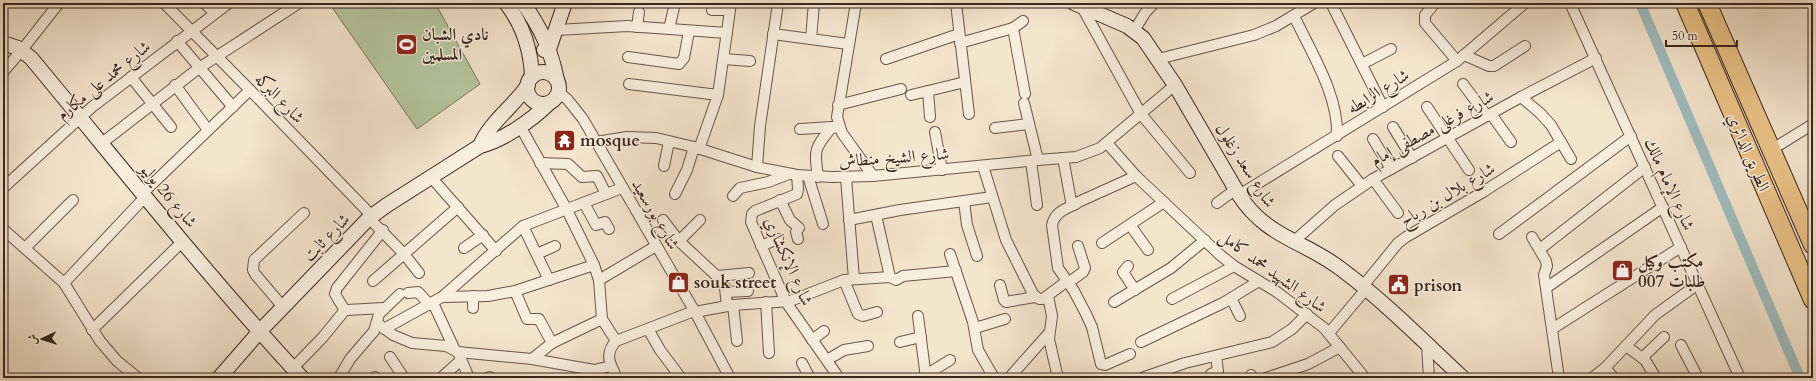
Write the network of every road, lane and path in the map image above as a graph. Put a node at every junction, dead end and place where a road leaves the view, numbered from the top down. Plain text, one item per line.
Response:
1 (59, 3) edge
2 (164, 3) edge
3 (204, 3) edge
4 (229, 3) edge
5 (299, 3) edge
6 (506, 3) edge
7 (565, 3) edge
8 (675, 3) edge
9 (778, 3) edge
10 (814, 3) edge
11 (856, 3) edge
12 (956, 3) edge
13 (1154, 3) edge
14 (1314, 3) edge
15 (1331, 3) edge
16 (1435, 3) edge
17 (1525, 3) edge
18 (1570, 3) edge
19 (1685, 3) edge
20 (1707, 3) edge
21 (1078, 5) edge
22 (730, 6) edge
23 (527, 9) edge
24 (712, 10) dead end
25 (639, 12) dead end
26 (215, 13) junction
27 (1294, 16) junction
28 (518, 21) junction
29 (1023, 21) dead end
30 (638, 27) junction
31 (1012, 28) junction
32 (668, 29) junction
33 (191, 30) junction
34 (557, 30) junction
35 (689, 31) junction
36 (1134, 31) junction
37 (727, 33) junction
38 (773, 34) junction
39 (959, 38) junction
40 (811, 39) junction
41 (177, 41) junction
42 (3, 43) edge
43 (848, 44) junction
44 (1525, 46) dead end
45 (549, 49) junction
46 (1391, 49) dead end
47 (22, 50) junction
48 (530, 54) junction
49 (217, 56) junction
50 (628, 57) dead end
51 (1158, 58) junction
52 (1460, 58) junction
53 (1596, 58) junction
54 (724, 59) junction
55 (886, 59) dead end
56 (750, 61) dead end
57 (1362, 64) junction
58 (199, 68) junction
59 (3, 72) edge
60 (131, 77) junction
61 (530, 81) junction
62 (965, 82) junction
63 (629, 84) dead end
64 (1463, 84) dead end
65 (175, 85) junction
66 (1175, 85) junction
67 (558, 86) junction
68 (901, 89) dead end
69 (250, 90) junction
70 (928, 91) junction
71 (718, 95) junction
72 (911, 95) dead end
73 (1521, 97) junction
74 (152, 103) junction
75 (548, 104) junction
76 (838, 105) junction
77 (233, 107) junction
78 (1383, 107) junction
79 (1427, 107) dead end
80 (969, 114) dead end
81 (1141, 114) junction
82 (1489, 115) junction
83 (80, 117) junction
84 (930, 117) dead end
85 (1029, 124) junction
86 (1813, 124) edge
87 (520, 126) junction
88 (171, 127) dead end
89 (1393, 127) dead end
90 (836, 128) junction
91 (995, 128) dead end
92 (800, 129) dead end
93 (208, 130) junction
94 (936, 132) dead end
95 (1337, 136) junction
96 (1631, 136) junction
97 (1373, 138) dead end
98 (1448, 138) junction
99 (596, 142) junction
100 (669, 142) junction
101 (1107, 142) junction
102 (1511, 142) dead end
103 (1561, 142) junction
104 (102, 143) junction
105 (480, 146) junction
106 (697, 148) junction
107 (1771, 150) junction
108 (1338, 156) dead end
109 (1063, 158) junction
110 (1412, 158) junction
111 (1571, 159) dead end
112 (1035, 161) junction
113 (540, 163) junction
114 (664, 166) dead end
115 (983, 166) junction
116 (757, 167) junction
117 (1645, 167) junction
118 (1391, 169) junction
119 (942, 170) junction
120 (1469, 170) dead end
121 (1190, 173) dead end
122 (794, 174) junction
123 (813, 176) junction
124 (873, 176) junction
125 (1136, 176) junction
126 (431, 177) junction
127 (846, 178) junction
128 (1373, 179) junction
129 (1362, 186) junction
130 (3, 188) edge
131 (622, 188) junction
132 (1238, 192) junction
133 (145, 194) junction
134 (606, 194) junction
135 (674, 194) dead end
136 (1791, 195) junction
137 (733, 196) dead end
138 (992, 197) junction
139 (73, 200) dead end
140 (780, 200) junction
141 (964, 201) junction
142 (1164, 202) junction
143 (584, 203) junction
144 (1217, 203) dead end
145 (1076, 204) junction
146 (1037, 205) dead end
147 (1772, 206) junction
148 (458, 207) junction
149 (1663, 207) junction
150 (566, 210) junction
151 (304, 213) dead end
152 (1398, 213) dead end
153 (876, 215) junction
154 (370, 217) junction
155 (663, 220) dead end
156 (700, 220) dead end
157 (849, 220) junction
158 (824, 224) dead end
159 (1130, 225) junction
160 (523, 226) junction
161 (3, 229) edge
162 (609, 229) dead end
163 (383, 230) junction
164 (1499, 234) dead end
165 (483, 235) junction
166 (1532, 237) dead end
167 (778, 239) dead end
168 (798, 239) dead end
169 (1205, 240) junction
170 (1811, 240) edge
171 (183, 241) junction
172 (679, 241) junction
173 (1293, 242) junction
174 (1102, 243) dead end
175 (555, 246) dead end
176 (656, 246) junction
177 (761, 246) junction
178 (1078, 246) dead end
179 (1788, 246) junction
180 (1681, 247) junction
181 (25, 248) junction
182 (464, 248) dead end
183 (1540, 249) junction
184 (1148, 250) dead end
185 (496, 251) junction
186 (404, 254) junction
187 (537, 254) junction
188 (950, 254) dead end
189 (976, 256) dead end
190 (594, 266) junction
191 (1128, 266) dead end
192 (1234, 266) junction
193 (956, 271) junction
194 (419, 273) dead end
195 (749, 273) dead end
196 (718, 276) junction
197 (890, 277) junction
198 (854, 278) junction
199 (549, 280) junction
200 (599, 280) junction
201 (844, 280) junction
202 (373, 281) dead end
203 (1259, 281) junction
204 (1067, 282) junction
205 (64, 283) junction
206 (1698, 284) junction
207 (1000, 285) dead end
208 (1364, 288) junction
209 (1546, 288) junction
210 (1135, 290) junction
211 (515, 291) junction
212 (748, 291) dead end
213 (726, 292) junction
214 (473, 296) junction
215 (1048, 296) junction
216 (442, 297) junction
217 (1035, 297) junction
218 (1231, 298) junction
219 (1172, 299) dead end
220 (1813, 300) edge
221 (766, 302) junction
222 (786, 302) junction
223 (1114, 302) dead end
224 (431, 304) junction
225 (730, 305) junction
226 (283, 307) junction
227 (383, 308) junction
228 (473, 308) dead end
229 (345, 310) junction
230 (695, 312) junction
231 (877, 312) dead end
232 (1307, 314) junction
233 (918, 316) dead end
234 (1240, 316) dead end
235 (602, 319) junction
236 (1005, 319) dead end
237 (381, 326) junction
238 (648, 328) junction
239 (975, 328) junction
240 (1552, 329) junction
241 (92, 330) junction
242 (260, 331) junction
243 (824, 331) dead end
244 (1049, 333) junction
245 (1329, 333) junction
246 (921, 337) junction
247 (1664, 337) dead end
248 (812, 340) junction
249 (616, 341) junction
250 (737, 341) dead end
251 (900, 342) dead end
252 (1141, 342) dead end
253 (552, 343) junction
254 (1427, 345) junction
255 (1681, 345) dead end
256 (868, 346) dead end
257 (1626, 346) junction
258 (1340, 347) junction
259 (458, 353) junction
260 (769, 353) dead end
261 (1130, 354) dead end
262 (1216, 356) junction
263 (390, 357) dead end
264 (1642, 358) junction
265 (532, 359) junction
266 (826, 360) junction
267 (950, 360) dead end
268 (802, 363) dead end
269 (611, 366) junction
270 (1605, 368) junction
271 (298, 373) edge
272 (1211, 374) dead end
273 (1271, 376) edge
274 (924, 377) edge
275 (138, 378) edge
276 (219, 378) edge
277 (339, 378) edge
278 (404, 378) edge
279 (441, 378) edge
280 (469, 378) edge
281 (617, 378) edge
282 (681, 378) edge
283 (730, 378) edge
284 (810, 378) edge
285 (839, 378) edge
286 (994, 378) edge
287 (1009, 378) edge
288 (1058, 378) edge
289 (1142, 378) edge
290 (1365, 378) edge
291 (1429, 378) edge
292 (1463, 378) edge
293 (1560, 378) edge
294 (1592, 378) edge
295 (1614, 378) edge
296 (1656, 378) edge
297 (1698, 378) edge
298 (1740, 378) edge

1 - 47 street
2 - 33 street, شارع البركه
3 - 26 street
4 - 26 street, شارع محمد على مكارم
5 - 49 street
6 - 28 street
7 - 34 street
8 - 32 street
9 - 38 street
10 - 40 street
11 - 43 street
12 - 39 street
13 - 36 street
14 - 27 street
15 - 57 street
16 - 52 street
17 - 52 street, شارع الرابطه
18 - 53 street, شارع الإمام مالك
19 - 147 highway, الطريق الدائري
20 - 107 highway, الطريق الدائري
21 - 36 street, شارع سعد زغلول
21 - 81 street
22 - 24 street
22 - 37 street
23 - 28 street
23 - 45 street
25 - 30 street
26 - 33 street, شارع محمد على مكارم
27 - 51 street
27 - 95 street
28 - 48 street
29 - 31 street
30 - 32 street
30 - 34 street
31 - 39 street
31 - 85 street
32 - 35 street
33 - 41 street, شارع محمد على مكارم
33 - 49 street, شارع البركه
34 - 45 street
35 - 37 street
35 - 50 street
36 - 51 street, شارع سعد زغلول
37 - 54 street
38 - 40 street
38 - 116 street
39 - 55 street
39 - 62 street
40 - 43 street
41 - 58 street
41 - 60 street, شارع محمد على مكارم
42 - 47 street, شارع 26 يوليو
43 - 76 street
44 - 52 street
45 - 48 street
45 - 67 street
46 - 57 street
47 - 59 street
47 - 83 street, شارع 26 يوليو
48 - 61 street
49 - 58 street
49 - 69 street, شارع البركه
51 - 66 street, شارع سعد زغلول
52 - 78 street, شارع الرابطه
53 - 73 street, شارع فرغلى مصطفى إمام
53 - 96 street, شارع الإمام مالك
54 - 56 street
54 - 71 street
57 - 78 street
58 - 65 street
58 - 77 street
60 - 74 street
60 - 83 street, شارع محمد على مكارم
61 - 67 street
61 - 75 street
61 - 105 street, شارع ثابت
62 - 70 street
62 - 80 street
63 - 71 street
64 - 82 street
65 - 74 street
65 - 93 street
66 - 81 street, شارع الشيخ منطاش
66 - 132 street, شارع سعد زغلول
67 - 75 street
67 - 99 street, شارع بورسعيد
68 - 76 street
69 - 77 street
69 - 154 street, شارع البركه
70 - 72 street
70 - 84 street
71 - 106 street
73 - 82 street, شارع فرغلى مصطفى إمام
73 - 103 street
74 - 88 street
74 - 104 street
75 - 87 street, شارع ثابت
76 - 90 street
77 - 93 street
78 - 95 street, شارع الرابطه
79 - 98 street
81 - 101 street, شارع الشيخ منطاش
81 - 121 street
82 - 98 street, شارع فرغلى مصطفى إمام
82 - 102 street
83 - 104 street, شارع 26 يوليو
83 - 130 street, شارع محمد على مكارم
85 - 91 street
85 - 112 street
86 - 107 street
87 - 105 street, شارع ثابت
87 - 113 street
89 - 110 street
90 - 92 street
90 - 123 street
90 - 124 street
93 - 133 street
94 - 119 street
95 - 132 street, شارع الرابطه
96 - 117 street, شارع الإمام مالك
96 - 164 street
97 - 118 street
98 - 110 street, شارع فرغلى مصطفى إمام
98 - 120 street
99 - 100 street, شارع الشيخ منطاش
99 - 131 street, شارع بورسعيد
100 - 106 street, شارع الشيخ منطاش
100 - 114 street
101 - 109 street, شارع الشيخ منطاش
101 - 125 street, شارع الشهيد محمد كامل
103 - 111 street
103 - 208 street, شارع بلال بن رباح
104 - 133 street, شارع 26 يوليو
105 - 126 street, شارع ثابت
106 - 116 street, شارع الشيخ منطاش
106 - 135 street
107 - 136 highway, الطريق الدائري
108 - 129 street
109 - 112 street, شارع الشيخ منطاش
109 - 145 street
110 - 118 street, شارع فرغلى مصطفى إمام
112 - 115 street, شارع الشيخ منطاش
112 - 146 street
113 - 134 street
113 - 150 street
115 - 119 street, شارع الشيخ منطاش
115 - 138 street
116 - 122 street, شارع الشيخ منطاش
117 - 149 street, شارع الإمام مالك
117 - 183 street
118 - 128 street, شارع فرغلى مصطفى إمام
119 - 124 street, شارع الشيخ منطاش
122 - 123 street, شارع الشيخ منطاش
122 - 137 street
122 - 140 street, شارع الإنكشاري
123 - 127 street, شارع الشيخ منطاش
123 - 158 street
124 - 127 street, شارع الشيخ منطاش
125 - 142 street, شارع الشهيد محمد كامل
125 - 145 street
126 - 148 street
126 - 154 street, شارع ثابت
127 - 157 street
128 - 129 street, شارع فرغلى مصطفى إمام
128 - 152 street
129 - 173 street, شارع فرغلى مصطفى إمام
131 - 134 street
131 - 176 street, شارع بورسعيد
132 - 144 street, شارع الرابطه
132 - 173 street, شارع سعد زغلول
133 - 171 street, شارع 26 يوليو
133 - 205 street
134 - 143 street
136 - 147 highway
136 - 170 highway, الطريق الدائري
138 - 141 street
138 - 217 street
139 - 181 street
140 - 168 street
140 - 177 street, شارع الإنكشاري
141 - 153 street
141 - 189 street
142 - 159 street
142 - 169 street, شارع الشهيد محمد كامل
143 - 150 street
143 - 162 street
145 - 204 street
147 - 179 highway, الطريق الدائري
148 - 165 street
148 - 186 street
149 - 180 street, شارع الإمام مالك
149 - 209 street
150 - 160 street
150 - 190 street
151 - 226 street
153 - 157 street
153 - 197 street
154 - 163 street, شارع البركه
154 - 226 street, شارع ثابت
155 - 172 street
156 - 172 street
157 - 198 street
159 - 174 street
159 - 184 street
160 - 185 street
160 - 187 street
161 - 181 street
163 - 186 street, شارع البركه
163 - 229 street
165 - 182 street
165 - 185 street
166 - 183 street
167 - 177 street
169 - 192 street, شارع الشهيد محمد كامل
169 - 210 street
170 - 179 highway
171 - 241 street
171 - 242 street, شارع 26 يوليو
172 - 196 street
173 - 208 street, شارع سعد زغلول
175 - 187 street
176 - 200 street
176 - 230 street, شارع بورسعيد
177 - 222 street, شارع الإنكشاري
178 - 204 street
179 - 220 highway, الطريق الدائري
180 - 206 street, شارع الإمام مالك
180 - 240 street
181 - 205 street
183 - 209 street
185 - 216 street
186 - 194 street, شارع البركه
186 - 202 street
187 - 199 street
188 - 193 street
190 - 199 street
190 - 200 street
191 - 210 street
192 - 203 street, شارع الشهيد محمد كامل
192 - 219 street
193 - 197 street
193 - 239 street
195 - 196 street
196 - 213 street
197 - 198 street
198 - 201 street
199 - 211 street
200 - 235 street
201 - 222 street
201 - 231 street
203 - 218 street
203 - 232 street, شارع الشهيد محمد كامل
204 - 215 street
204 - 261 street
205 - 241 street
206 - 257 street
206 - 298 street, شارع الإمام مالك
207 - 217 street
208 - 245 street, شارع بلال بن رباح
208 - 254 street, شارع سعد زغلول
209 - 240 street
210 - 223 street
211 - 214 street
211 - 253 street
212 - 213 street
213 - 225 street
214 - 216 street
214 - 228 street
215 - 217 street
215 - 244 street
216 - 224 street
218 - 234 street
218 - 252 street
221 - 222 street
221 - 225 street
221 - 260 street
222 - 248 street, شارع الإنكشاري
224 - 227 street
224 - 237 street
224 - 259 street
225 - 230 street
225 - 250 street
226 - 242 street, شارع ثابت
227 - 229 street
227 - 237 street
229 - 271 street
230 - 238 street
230 - 283 street, شارع بورسعيد
232 - 245 street, شارع الشهيد محمد كامل
232 - 262 street
233 - 246 street
235 - 249 street
235 - 253 street
236 - 239 street
237 - 259 street
237 - 277 street
238 - 249 street
238 - 282 street
239 - 286 street
240 - 293 street
241 - 275 street
242 - 271 street, شارع 26 يوليو
242 - 276 street, شارع ثابت
243 - 248 street
244 - 287 street
244 - 288 street
245 - 258 street, شارع الشهيد محمد كامل
246 - 251 street
246 - 274 street
247 - 264 street
248 - 266 street, شارع الإنكشاري
249 - 269 street
253 - 265 street
254 - 291 street
254 - 292 street, شارع سعد زغلول
255 - 297 street
256 - 266 street
257 - 264 street
257 - 270 street
258 - 273 street
258 - 290 street, شارع الشهيد محمد كامل
259 - 265 street
259 - 279 street
259 - 280 street
262 - 272 street
262 - 289 street
263 - 278 street
264 - 296 street
265 - 269 street
266 - 285 street, شارع الإنكشاري
267 - 274 street
268 - 284 street
269 - 281 street
270 - 294 street
270 - 295 street

